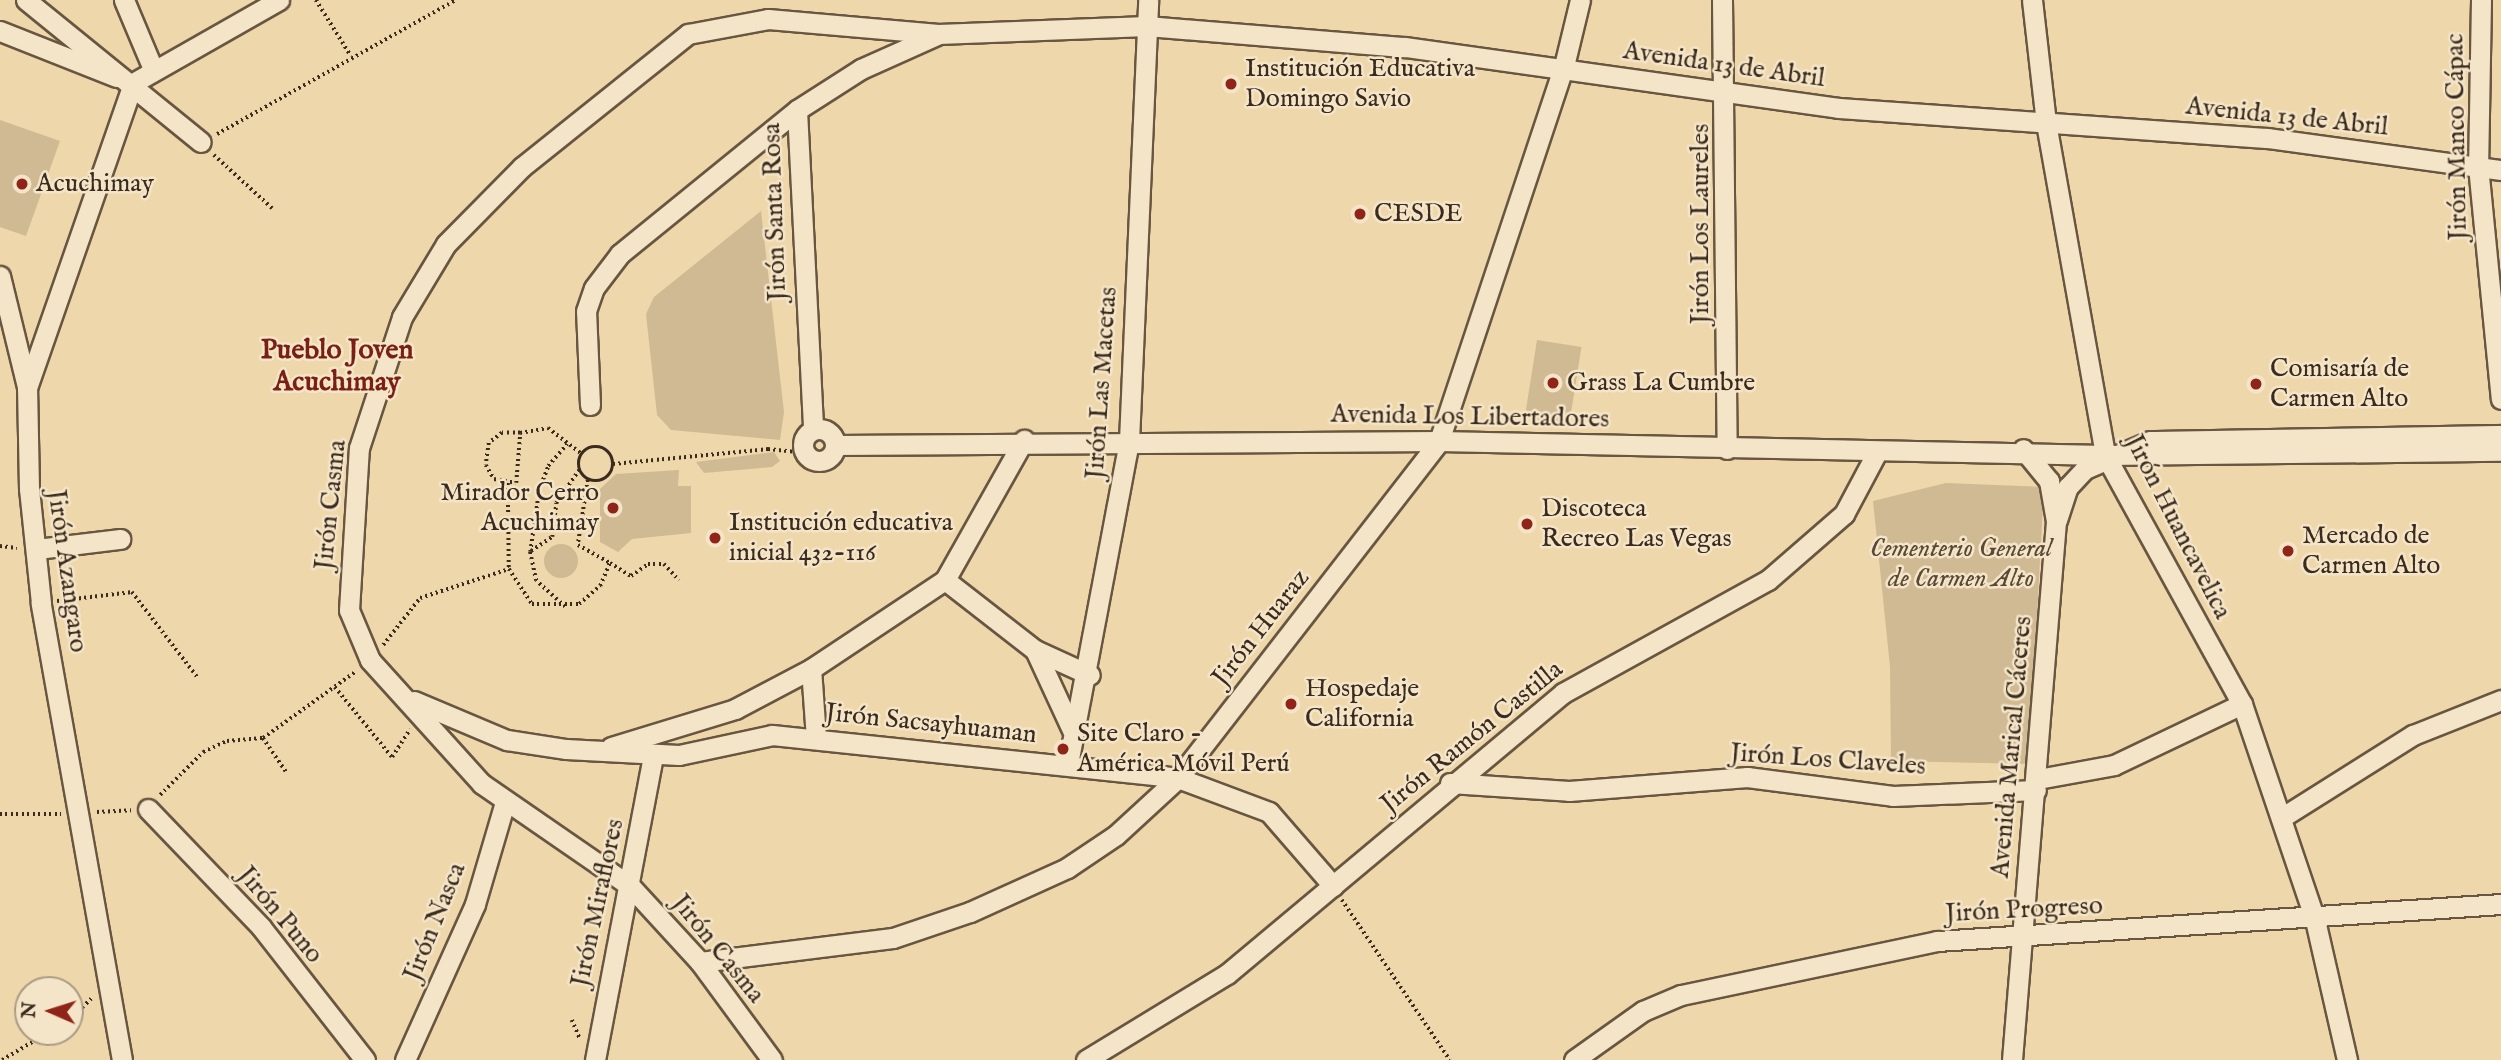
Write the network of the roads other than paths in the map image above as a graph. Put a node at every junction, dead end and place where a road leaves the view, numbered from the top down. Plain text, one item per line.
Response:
1 (26, 0) edge
2 (124, 0) edge
3 (279, 0) edge
4 (1148, 0) edge
5 (1580, 0) edge
6 (1722, 0) edge
7 (2032, 0) edge
8 (2482, 0) edge
9 (1147, 26) junction
10 (0, 31) edge
11 (938, 34) junction
12 (1564, 66) junction
13 (153, 69) junction
14 (134, 83) junction
15 (1727, 95) junction
16 (797, 110) junction
17 (2046, 123) junction
18 (201, 142) road end
19 (2478, 166) junction
20 (2501, 170) edge
21 (0, 276) edge
22 (27, 388) junction
23 (2501, 399) edge
24 (590, 405) dead end
25 (813, 429) junction
26 (2501, 435) edge
27 (1024, 440) junction
28 (1129, 440) junction
29 (1439, 441) junction
30 (835, 445) junction
31 (1727, 449) junction
32 (2023, 449) junction
33 (1877, 452) junction
34 (2501, 452) edge
35 (2105, 455) junction
36 (2056, 521) junction
37 (120, 539) dead end
38 (37, 549) junction
39 (945, 580) junction
40 (1035, 650) junction
41 (811, 669) junction
42 (1090, 675) junction
43 (2501, 700) edge
44 (2242, 704) junction
45 (416, 706) junction
46 (1072, 730) junction
47 (816, 738) junction
48 (601, 750) junction
49 (653, 756) junction
50 (1068, 764) junction
51 (1178, 778) junction
52 (1450, 783) junction
53 (2037, 785) junction
54 (505, 802) junction
55 (148, 809) road end
56 (2281, 818) junction
57 (630, 886) junction
58 (1333, 886) junction
59 (2501, 904) edge
60 (2315, 920) junction
61 (2021, 935) junction
62 (700, 962) junction
63 (122, 1060) edge
64 (365, 1060) edge
65 (405, 1060) edge
66 (595, 1060) edge
67 (772, 1060) edge
68 (1086, 1060) edge
69 (1574, 1060) edge
70 (2012, 1060) edge
71 (2347, 1060) edge

1 - 14 street
2 - 13 street
3 - 13 street
4 - 9 street, Jirón Las Macetas
5 - 12 street, Jirón Huaraz
6 - 15 street, Jirón Los Laureles
7 - 17 street, Jirón Huancavelica
8 - 19 street, Jirón Manco Cápac
9 - 11 street, Avenida 13 de Abril
9 - 12 street, Avenida 13 de Abril
9 - 28 street, Jirón Las Macetas
10 - 14 street
11 - 16 street, Jirón Santa Rosa
11 - 45 street, Jirón Casma
12 - 15 street, Avenida 13 de Abril
12 - 29 street, Jirón Huaraz
13 - 14 street
14 - 18 street
14 - 22 street, Jirón Azangaro
15 - 17 street, Avenida 13 de Abril
15 - 31 street, Jirón Los Laureles
16 - 24 street
16 - 25 street, Jirón Santa Rosa
17 - 19 street, Avenida 13 de Abril
17 - 35 street, Jirón Huancavelica
19 - 20 street, Avenida 13 de Abril
19 - 23 street, Jirón Manco Cápac
21 - 22 street
22 - 38 street, Jirón Azangaro
25 - 30 street
25 - 30 street
26 - 35 street, Avenida Los Libertadores
27 - 28 street, Avenida Los Libertadores
27 - 30 street, Avenida Los Libertadores
27 - 39 street
28 - 29 street, Avenida Los Libertadores
28 - 42 street, Jirón Las Macetas
29 - 31 street, Avenida Los Libertadores
29 - 51 street, Jirón Huaraz
31 - 33 street, Avenida Los Libertadores
32 - 33 street, Avenida Los Libertadores
32 - 35 street, Avenida Los Libertadores
32 - 36 street, Avenida Marical Cáceres
33 - 52 street, Jirón Ramón Castilla
34 - 35 street, Avenida Los Libertadores
35 - 36 street
35 - 44 street, Jirón Huancavelica
36 - 53 street, Avenida Marical Cáceres
37 - 38 street
38 - 63 street, Jirón Azangaro
39 - 40 street
39 - 41 street
40 - 42 street
40 - 46 street
41 - 47 street
41 - 48 street
42 - 46 street, Jirón Las Macetas
43 - 56 street
44 - 53 street
44 - 56 street, Jirón Huancavelica
45 - 48 street, Jirón Sacsayhuaman
45 - 54 street, Jirón Casma
46 - 50 street, Jirón Las Macetas
47 - 49 street, Jirón Sacsayhuaman
47 - 50 street, Jirón Sacsayhuaman
48 - 49 street, Jirón Sacsayhuaman
49 - 57 street, Jirón Miraflores
50 - 51 street, Jirón Sacsayhuaman
51 - 58 street, Jirón Sacsayhuaman
51 - 62 street, Jirón Huaraz
52 - 53 street, Jirón Los Claveles
52 - 58 street, Jirón Ramón Castilla
53 - 61 street, Avenida Marical Cáceres
54 - 57 street, Jirón Casma
54 - 65 street, Jirón Nasca
55 - 64 street, Jirón Puno
56 - 60 street, Jirón Huancavelica
57 - 62 street, Jirón Casma
57 - 66 street, Jirón Miraflores
58 - 68 street, Jirón Ramón Castilla
59 - 60 street, Jirón Progreso
60 - 61 street, Jirón Progreso
60 - 71 street, Jirón Huancavelica
61 - 69 street, Jirón Progreso
61 - 70 street, Avenida Marical Cáceres
62 - 67 street, Jirón Casma

